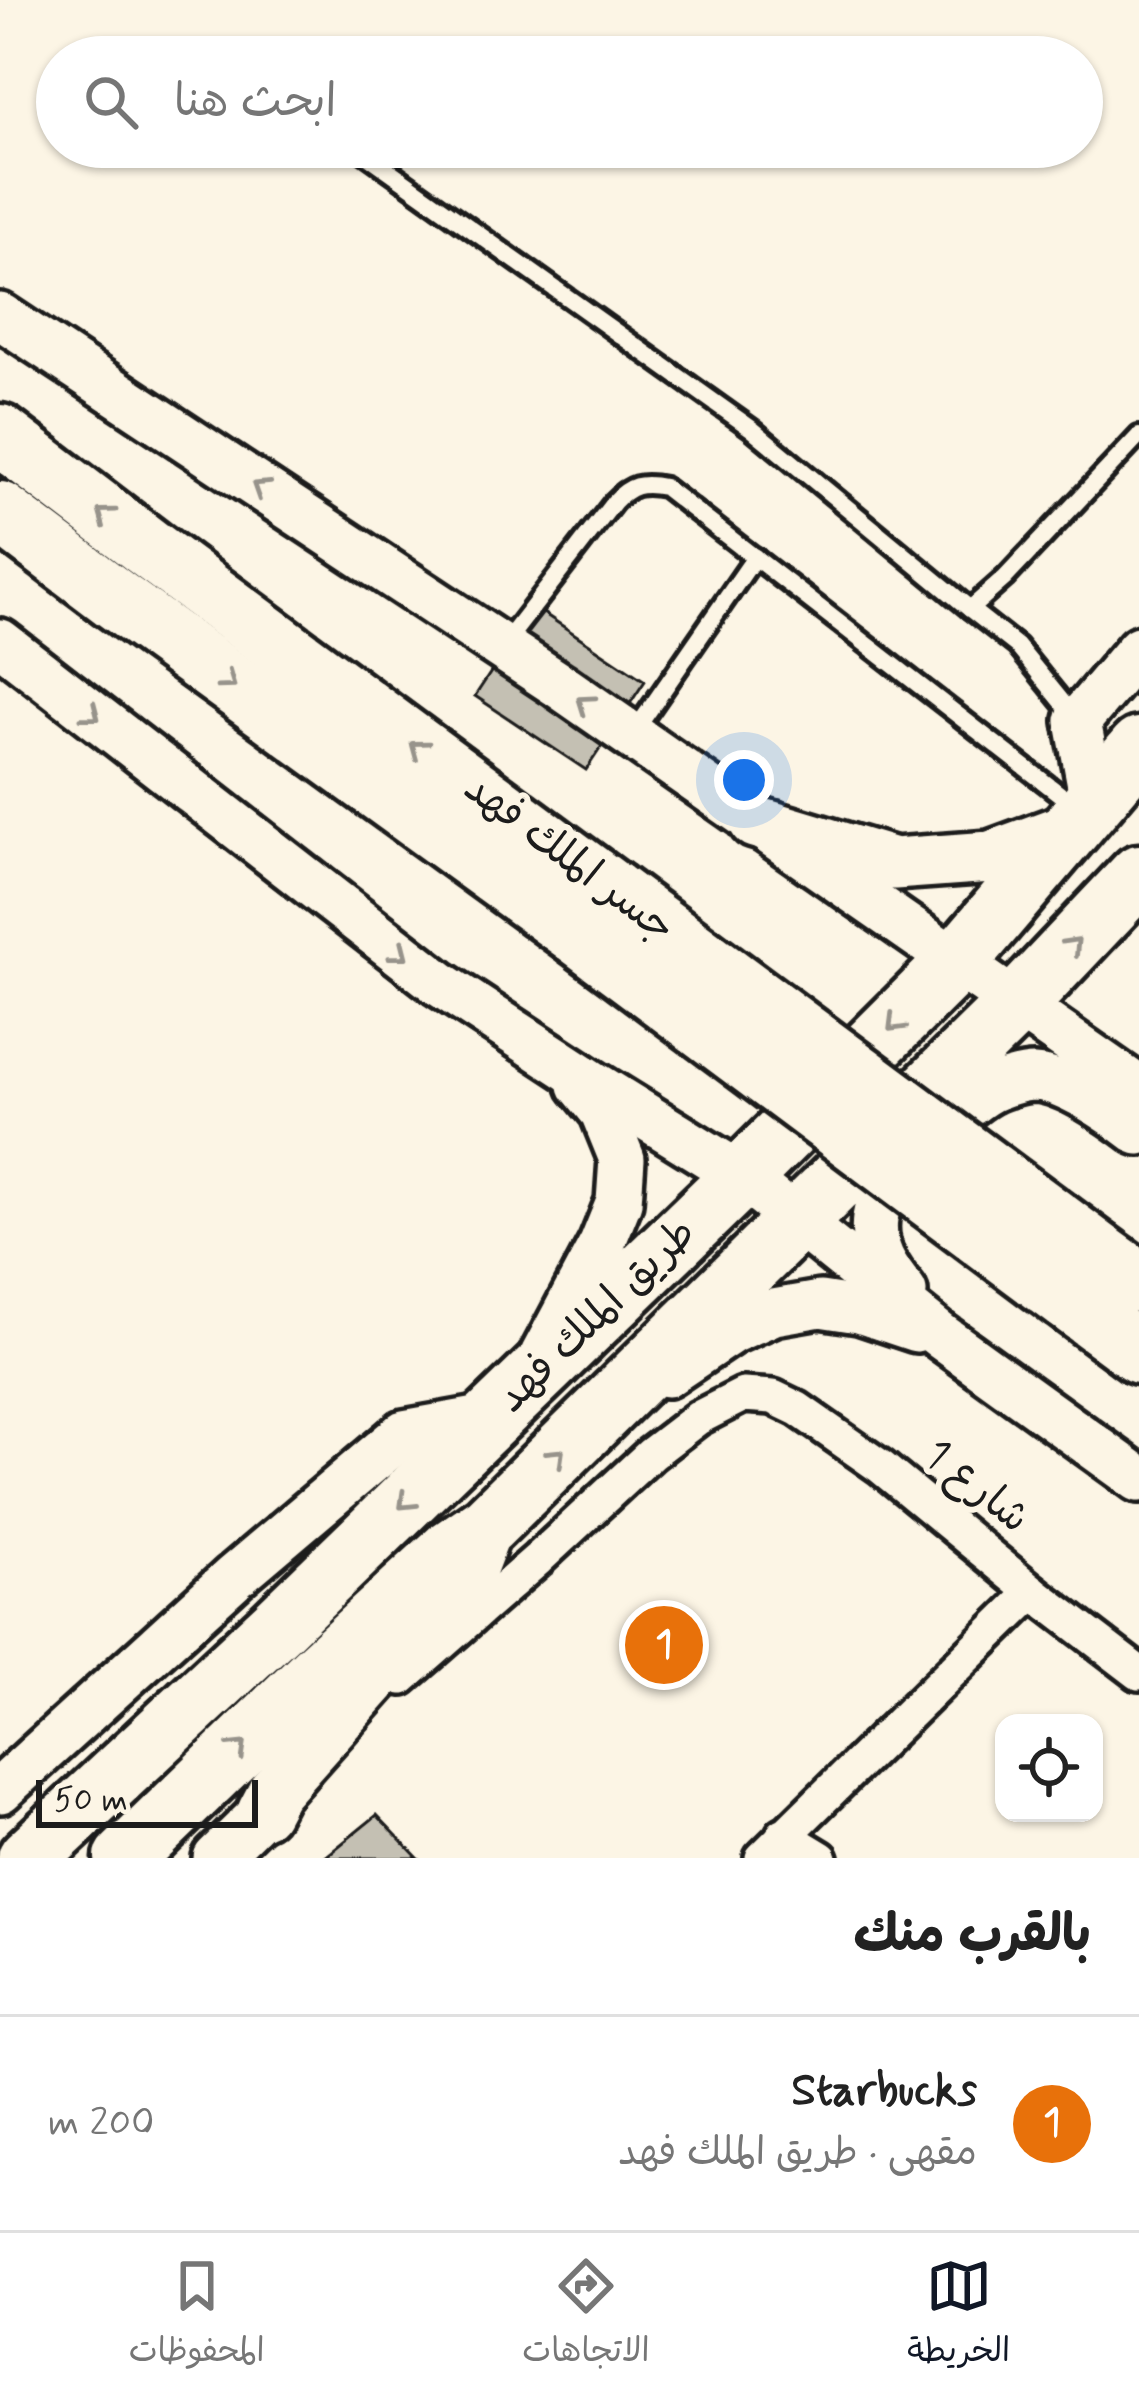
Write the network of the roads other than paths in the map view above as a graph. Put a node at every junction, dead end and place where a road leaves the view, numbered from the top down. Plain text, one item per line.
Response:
1 (385, 168) edge
2 (0, 316) edge
3 (0, 435) edge
4 (1139, 436) edge
5 (0, 512) edge
6 (755, 557) junction
7 (970, 608) junction
8 (0, 642) edge
9 (502, 647) junction
10 (1139, 649) edge
11 (1078, 721) junction
12 (632, 736) junction
13 (1139, 748) edge
14 (1082, 814) junction
15 (755, 822) junction
16 (1139, 875) edge
17 (595, 913) junction
18 (956, 963) junction
19 (1017, 1004) junction
20 (564, 1065) junction
21 (1139, 1088) edge
22 (1139, 1132) edge
23 (742, 1176) junction
24 (796, 1218) junction
25 (1101, 1278) edge
26 (942, 1336) junction
27 (1139, 1353) edge
28 (512, 1399) junction
29 (614, 1401) junction
30 (1139, 1479) edge
31 (488, 1524) junction
32 (1034, 1592) junction
33 (1139, 1673) edge
34 (0, 1790) edge
35 (263, 1812) junction
36 (772, 1846) edge
37 (28, 1858) edge
38 (125, 1858) edge
39 (216, 1858) edge
40 (821, 1858) edge

1 - 7 lane
9 -> 2 main road
17 -> 3 highway, جسر الملك فهد
4 - 7 lane
5 -> 17 highway, جسر الملك فهد
6 - 9 lane
6 - 12 lane
6 - 14 lane
7 - 11 lane
8 -> 20 main road
12 -> 9 main road
10 - 11 main road
11 - 14 main road
12 - 15 main road
13 - 14 highway, طريق الملك فهد
14 - 15 main road
14 - 18 highway, طريق الملك فهد
15 - 18 main road
19 -> 16 highway, طريق الملك فهد
17 - 25 highway, جسر الملك فهد, bridge
18 - 19 main road
18 -> 23 highway, طريق الملك فهد
19 - 21 main road
19 - 24 highway, طريق الملك فهد
20 - 23 main road
20 - 28 main road
22 - 26 main road
23 - 24 main road
23 - 28 highway, طريق الملك فهد
24 - 26 main road
24 - 29 highway, طريق الملك فهد
25 - 27 highway, جسر الملك فهد
26 - 29 main road
26 - 30 main road
28 - 34 main road
28 -> 37 highway, طريق الملك فهد
31 -> 29 highway, طريق الملك فهد
31 - 35 main road
38 -> 31 highway, طريق الملك فهد
32 - 33 street, شارع 1
32 - 35 street, شارع 1
32 - 36 street
35 - 39 main road
36 - 40 street

